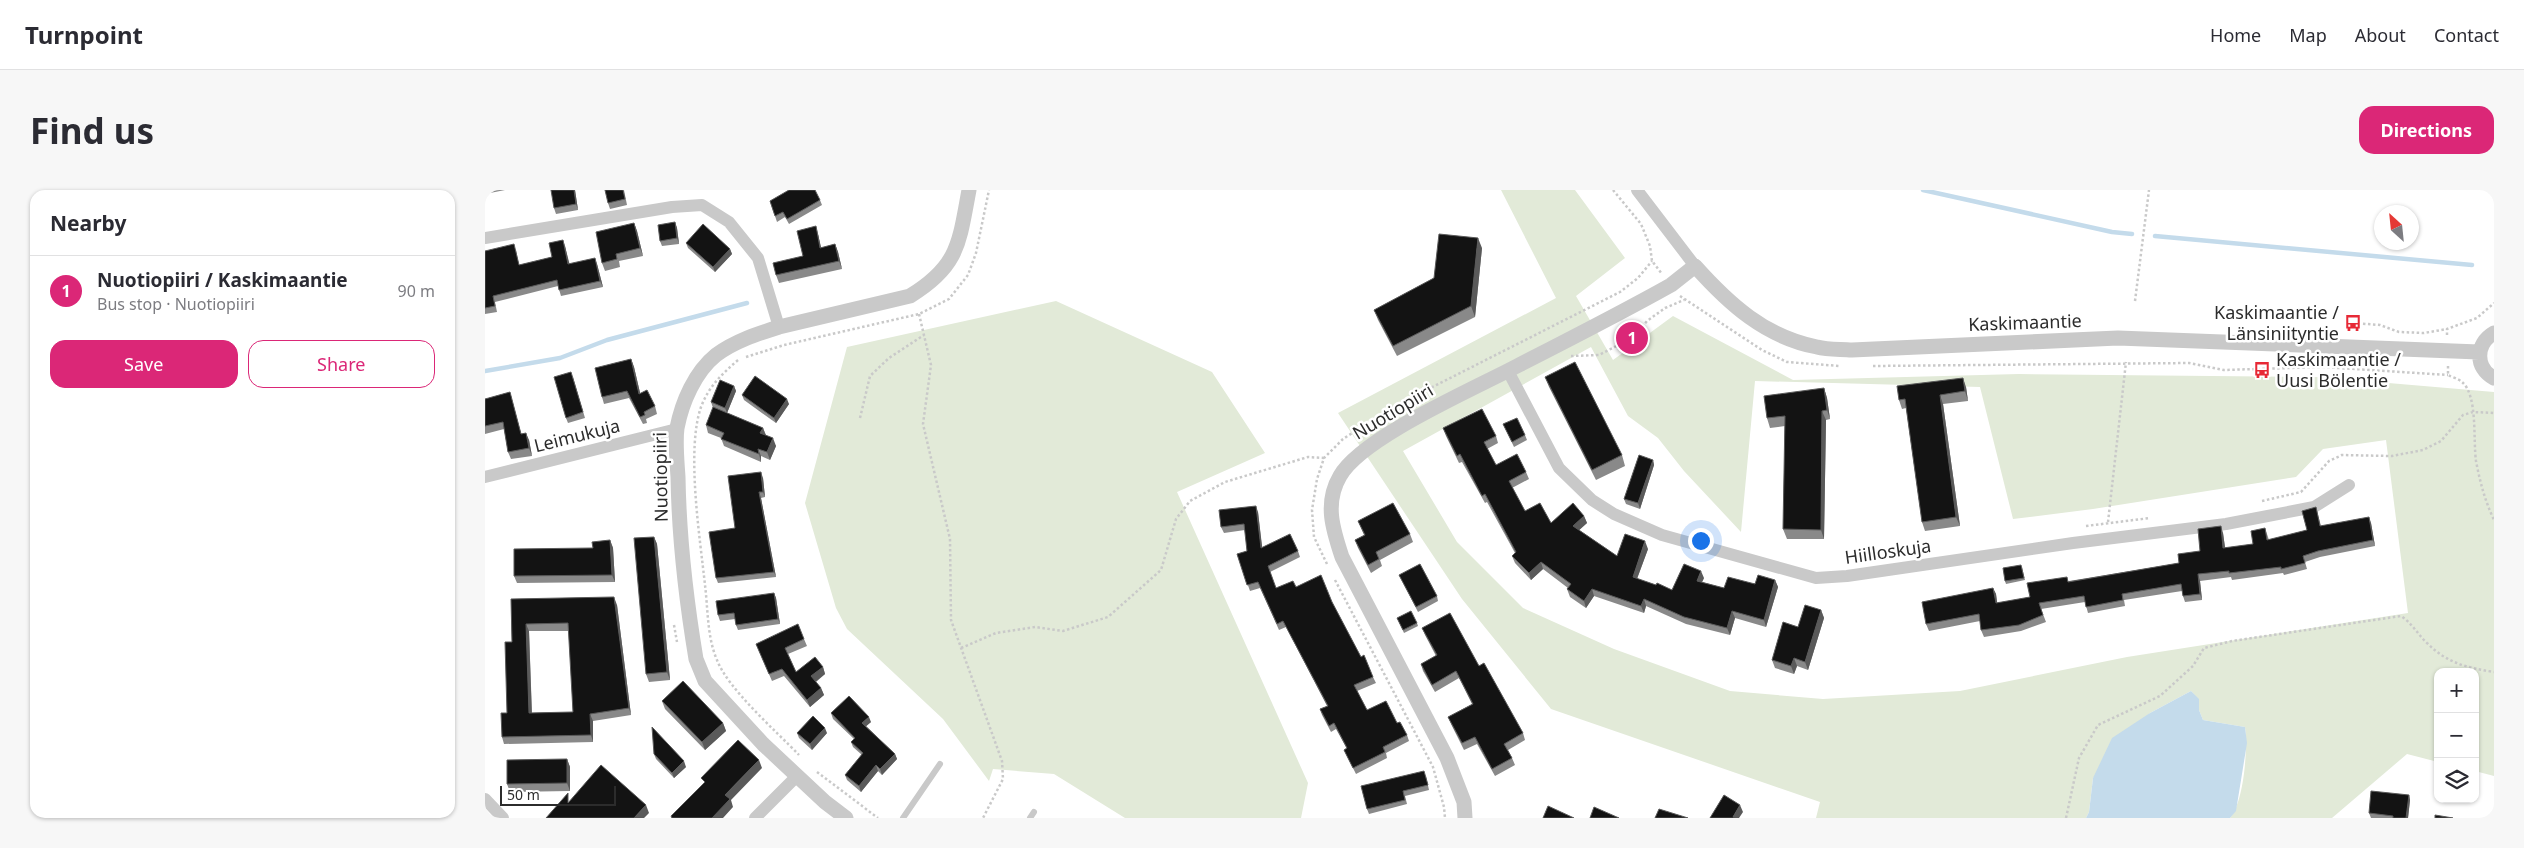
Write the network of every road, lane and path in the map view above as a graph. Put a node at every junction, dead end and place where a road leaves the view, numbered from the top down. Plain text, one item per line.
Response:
1 (969, 190) edge
2 (1613, 190) edge
3 (1637, 190) edge
4 (2149, 190) edge
5 (1641, 224) dead end
6 (485, 238) edge
7 (1652, 261) dead end
8 (1695, 266) junction
9 (1684, 300) dead end
10 (2135, 301) dead end
11 (2353, 323) dead end
12 (779, 327) junction
13 (2447, 329) dead end
14 (2494, 333) edge
15 (924, 335) junction
16 (2479, 352) junction
17 (1568, 356) dead end
18 (2126, 362) dead end
19 (1508, 371) junction
20 (2494, 378) edge
21 (2473, 412) junction
22 (2494, 413) edge
23 (860, 418) dead end
24 (677, 429) junction
25 (1323, 458) junction
26 (485, 477) edge
27 (2349, 485) dead end
28 (2257, 503) dead end
29 (2155, 517) dead end
30 (2494, 520) edge
31 (2108, 522) junction
32 (2079, 527) dead end
33 (2107, 539) junction
34 (673, 618) dead end
35 (678, 645) dead end
36 (961, 648) junction
37 (2494, 672) edge
38 (801, 757) dead end
39 (940, 764) dead end
40 (814, 769) dead end
41 (797, 776) junction
42 (485, 798) edge
43 (503, 818) edge
44 (755, 818) edge
45 (846, 818) edge
46 (878, 818) edge
47 (903, 818) edge
48 (983, 818) edge
49 (1445, 818) edge
50 (1465, 818) edge
51 (2066, 818) edge

1 - 12 street, Nuotiopiiri
2 - 5 path
3 - 8 street, Kaskimaantie
4 - 10 path
6 - 12 street
7 - 25 path
8 - 16 street, Kaskimaantie
8 - 19 street, Nuotiopiiri
9 - 17 path
11 - 13 path
12 - 24 street, Nuotiopiiri
14 - 16 street
15 - 23 path
15 - 36 path
15 - 38 path
16 - 20 street
18 - 31 path
19 - 33 street, Hiilloskuja
19 - 50 street, Nuotiopiiri
21 - 22 path
21 - 28 path
21 - 30 path
24 - 26 street, Leimukuja
24 - 41 street, Nuotiopiiri
25 - 36 path
25 - 49 path
27 - 33 street, Hiilloskuja
29 - 31 path
31 - 32 path
31 - 33 path
34 - 35 path
36 - 48 path
37 - 51 path
39 - 47 lane
40 - 46 path
41 - 44 street
41 - 45 street, Nuotiopiiri
42 - 43 street

